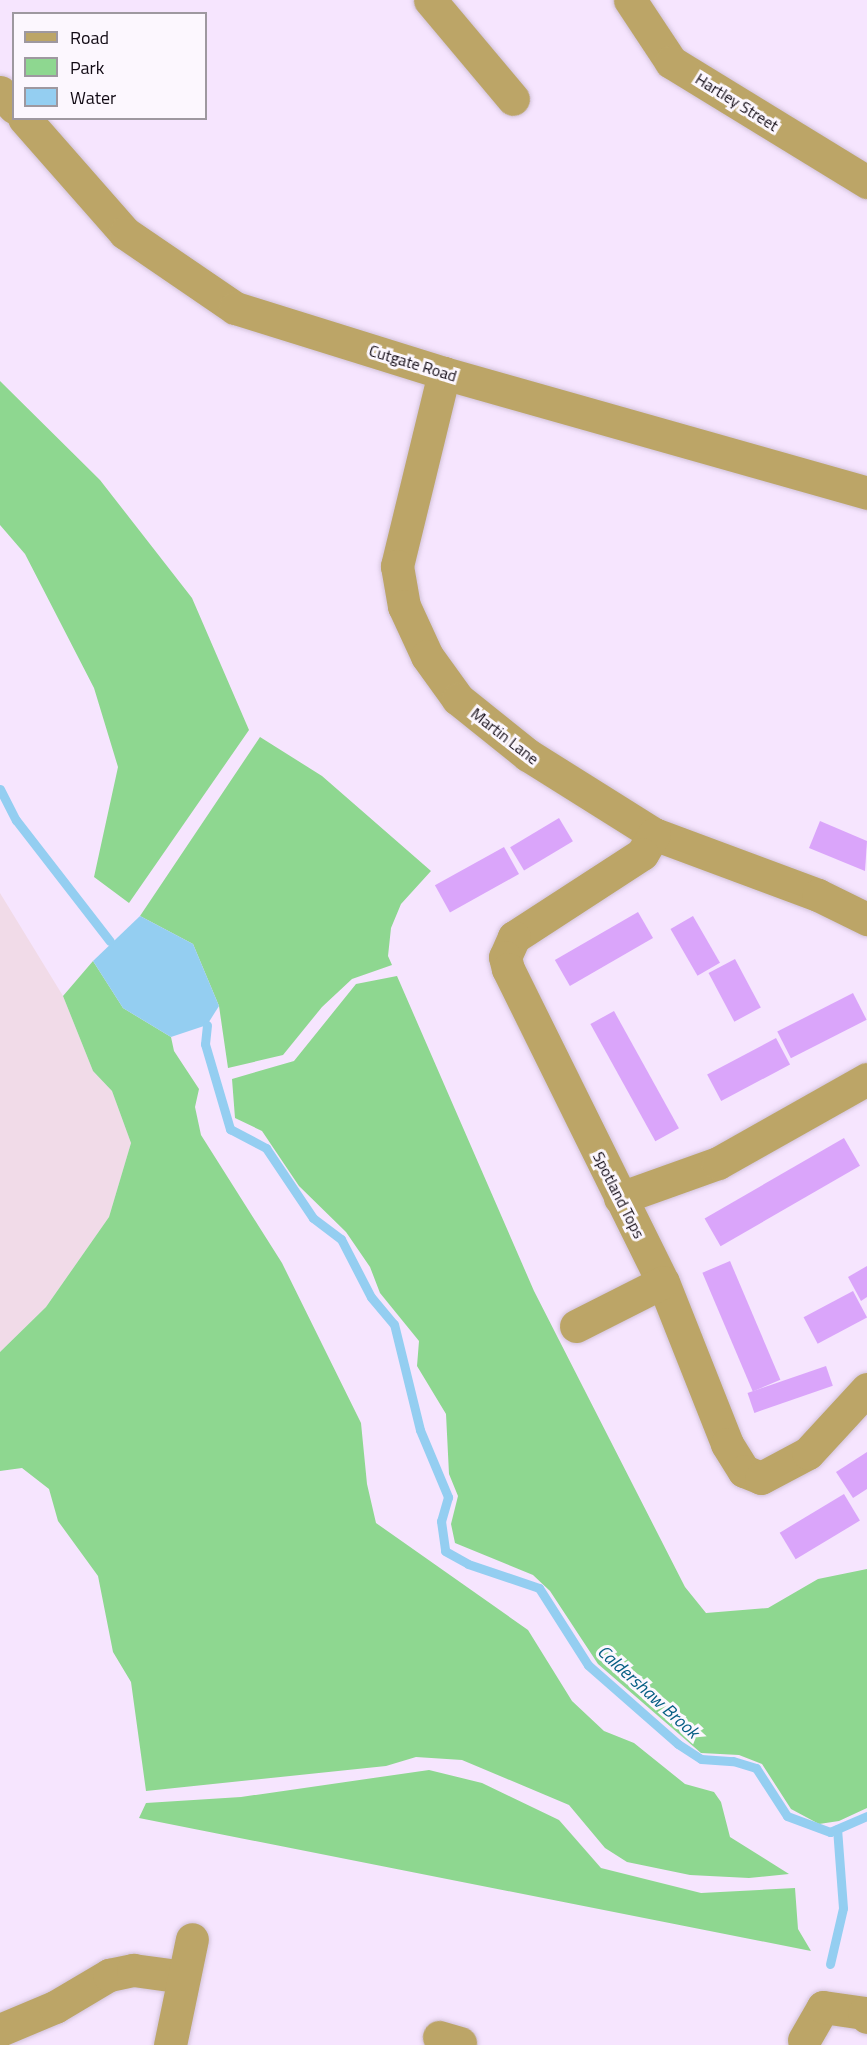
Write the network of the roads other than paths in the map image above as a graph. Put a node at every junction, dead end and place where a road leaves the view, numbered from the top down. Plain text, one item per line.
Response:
1 (430, 0) edge
2 (630, 0) edge
3 (0, 92) edge
4 (513, 99) dead end
5 (12, 105) edge
6 (26, 120) edge
7 (867, 182) edge
8 (444, 373) junction
9 (867, 493) edge
10 (654, 834) junction
11 (867, 919) edge
12 (865, 1084) edge
13 (620, 1198) junction
14 (663, 1282) junction
15 (576, 1326) dead end
16 (867, 1389) edge
17 (192, 1939) dead end
18 (184, 1977) junction
19 (867, 2017) edge
20 (0, 2030) edge
21 (804, 2040) dead end
22 (170, 2045) edge

1 - 4 street
2 - 7 street, Hartley Street
3 - 5 street
6 - 8 street, Cutgate Road
8 - 9 street, Cutgate Road
8 - 10 street, Martin Lane
10 - 11 street, Martin Lane
10 - 13 street, Spotland Tops
12 - 13 street
13 - 14 street, Spotland Tops
14 - 15 street
14 - 16 street, Spotland Tops
17 - 18 street
18 - 20 street
18 - 22 street
19 - 21 street

